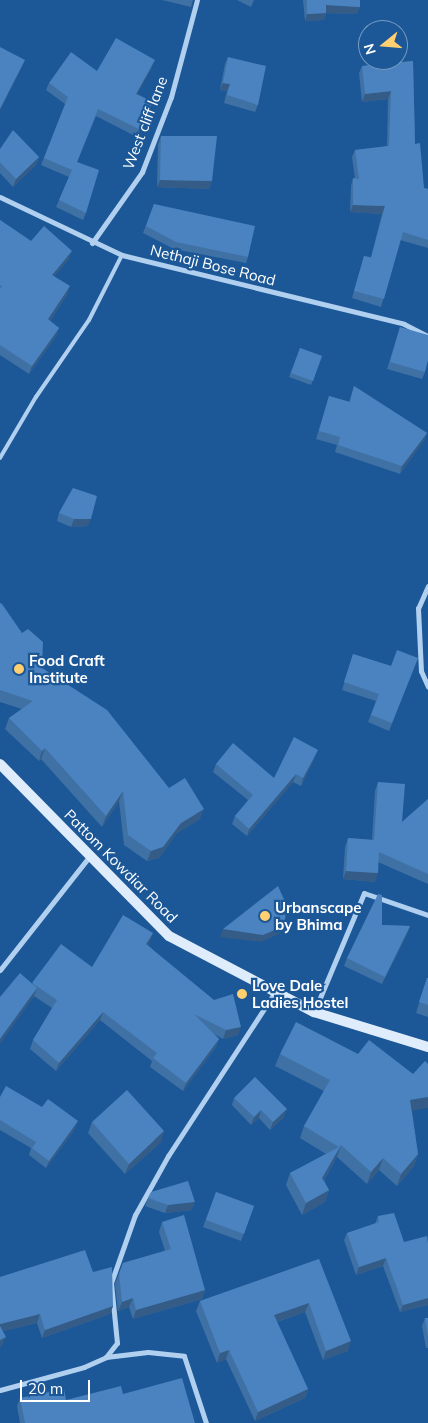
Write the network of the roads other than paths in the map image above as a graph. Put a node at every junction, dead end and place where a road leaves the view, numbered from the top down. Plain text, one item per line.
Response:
1 (198, 0) edge
2 (0, 197) edge
3 (92, 242) junction
4 (122, 254) junction
5 (428, 336) edge
6 (0, 458) edge
7 (428, 586) edge
8 (428, 687) edge
9 (0, 764) edge
10 (90, 857) junction
11 (428, 915) edge
12 (0, 970) edge
13 (275, 992) junction
14 (314, 1012) junction
15 (428, 1047) edge
16 (106, 1357) junction
17 (0, 1390) edge
18 (206, 1423) edge

1 - 3 street, West cliff lane
2 - 3 street, Nethaji Bose Road
3 - 4 street, Nethaji Bose Road
4 - 5 street, Nethaji Bose Road
4 - 6 lane
7 - 8 street
9 - 10 main road, Pattom Kowdiar Road
10 - 12 street
10 - 13 main road, Pattom Kowdiar Road
11 - 14 street
13 - 14 main road, Pattom Kowdiar Road
13 - 16 street
14 - 15 main road, Pattom Kowdiar Road
16 - 17 street
16 - 18 street

